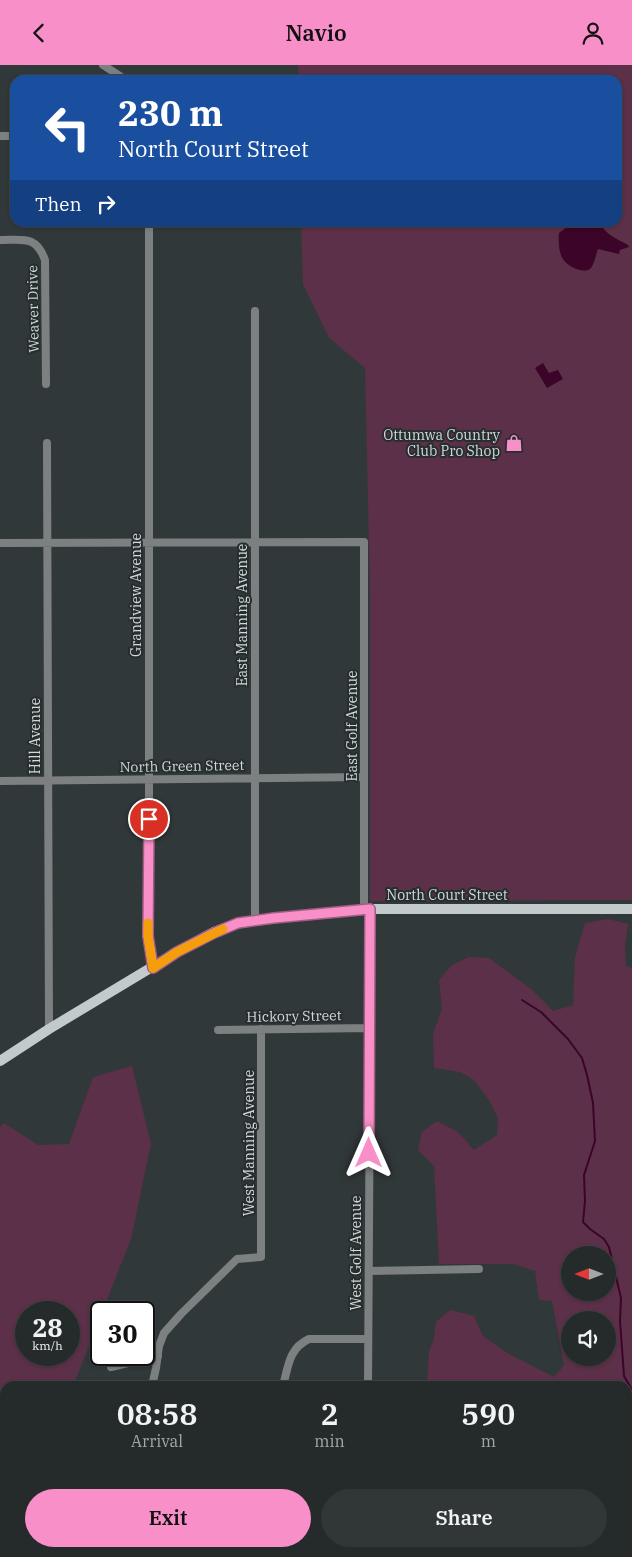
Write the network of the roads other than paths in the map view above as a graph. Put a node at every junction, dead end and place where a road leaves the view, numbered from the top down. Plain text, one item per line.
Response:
1 (103, 65) edge
2 (118, 75) edge
3 (149, 227) edge
4 (0, 240) edge
5 (255, 311) dead end
6 (46, 384) dead end
7 (47, 443) dead end
8 (0, 543) edge
9 (47, 543) junction
10 (149, 543) junction
11 (255, 543) junction
12 (364, 777) junction
13 (255, 778) junction
14 (149, 779) junction
15 (48, 780) junction
16 (0, 781) edge
17 (367, 909) junction
18 (632, 909) edge
19 (255, 920) junction
20 (153, 968) junction
21 (370, 1028) junction
22 (49, 1029) junction
23 (261, 1029) junction
24 (218, 1030) dead end
25 (0, 1061) edge
26 (479, 1269) dead end
27 (369, 1271) junction
28 (368, 1339) junction
29 (158, 1356) junction
30 (111, 1367) dead end
31 (153, 1381) edge
32 (284, 1381) edge
33 (368, 1381) edge

1 - 2 street
3 - 10 street, Grandview Avenue
4 - 6 street, Weaver Drive
5 - 11 street, East Manning Avenue
7 - 9 street, Hill Avenue
8 - 9 street
9 - 10 street
9 - 15 street, Hill Avenue
10 - 11 street
10 - 14 street, Grandview Avenue
11 - 12 street, East Golf Avenue
11 - 13 street, East Manning Avenue
12 - 13 street, North Green Street
12 - 17 street, East Golf Avenue
13 - 14 street, North Green Street
13 - 19 street, East Manning Avenue
14 - 15 street, North Green Street
14 - 20 street, Grandview Avenue
15 - 16 street, North Green Street
15 - 22 street, Hill Avenue
17 - 18 main road, North Court Street
17 - 19 main road, North Court Street
17 - 21 street, West Golf Avenue
19 - 20 main road, North Court Street
20 - 22 main road, North Court Street
21 - 23 street, Hickory Street
21 - 27 street, West Golf Avenue
22 - 25 main road, North Court Street
23 - 24 street, Hickory Street
23 - 29 street, West Manning Avenue
26 - 27 street
27 - 28 street, West Golf Avenue
28 - 32 street
28 - 33 street, West Golf Avenue
29 - 30 street
29 - 31 street

